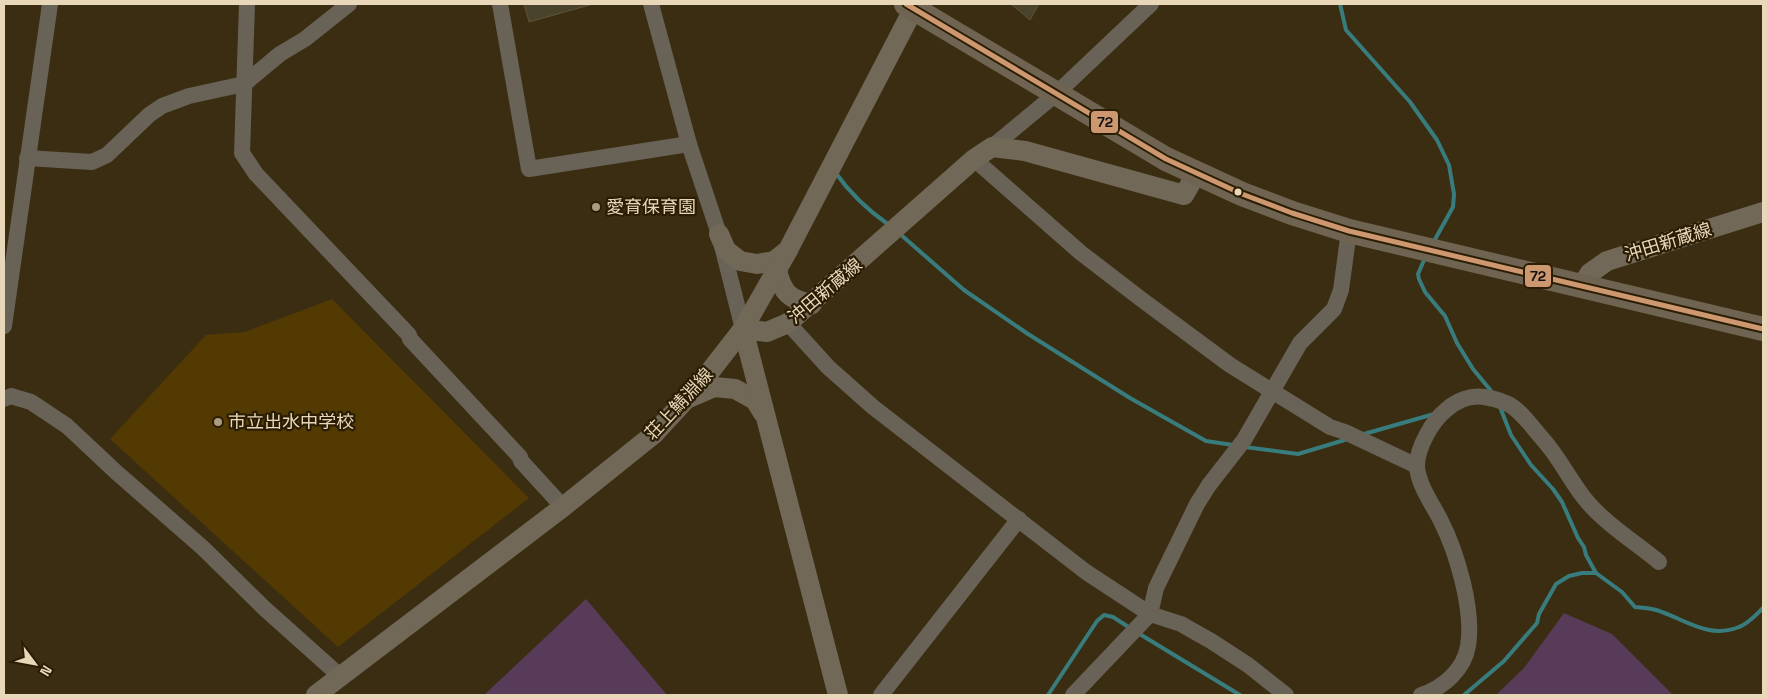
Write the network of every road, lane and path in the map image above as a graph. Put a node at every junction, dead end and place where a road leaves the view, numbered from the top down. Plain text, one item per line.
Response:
1 (50, 4) edge
2 (247, 4) edge
3 (349, 4) edge
4 (500, 4) edge
5 (651, 4) edge
6 (1151, 4) edge
7 (912, 5) edge
8 (244, 84) junction
9 (1057, 93) junction
10 (689, 144) junction
11 (992, 147) junction
12 (27, 158) junction
13 (974, 160) junction
14 (1196, 174) junction
15 (1763, 212) edge
16 (1349, 230) junction
17 (719, 234) junction
18 (788, 250) junction
19 (777, 270) junction
20 (1582, 286) junction
21 (812, 304) junction
22 (788, 323) junction
23 (4, 326) edge
24 (743, 329) junction
25 (1763, 329) edge
26 (1272, 390) junction
27 (4, 399) edge
28 (686, 400) junction
29 (766, 418) junction
30 (1417, 466) junction
31 (563, 507) junction
32 (1019, 519) junction
33 (1659, 562) dead end
34 (1150, 614) junction
35 (340, 676) junction
36 (316, 695) edge
37 (838, 695) edge
38 (881, 695) edge
39 (1073, 695) edge
40 (1286, 695) edge
41 (1421, 695) edge

1 - 12 street
2 - 8 street
3 - 8 street
4 - 10 street
5 - 10 street
6 - 9 street
7 - 9 highway
7 - 18 main road, 荘上鯖淵線
8 - 12 street
8 - 31 street
9 - 11 street
9 - 14 highway
10 - 17 street
11 - 13 main road, 沖田新蔵線
11 - 14 main road
12 - 23 street
13 - 21 main road, 沖田新蔵線
13 - 26 street
14 - 16 highway
15 - 20 main road, 沖田新蔵線
16 - 20 highway
16 - 26 street
17 - 18 main road
17 - 24 street
18 - 19 main road, 荘上鯖淵線
19 - 21 main road
19 - 24 main road, 荘上鯖淵線
20 - 25 highway
21 - 22 main road, 沖田新蔵線
22 - 24 main road, 沖田新蔵線
22 - 32 street
24 - 28 main road, 荘上鯖淵線
24 - 29 main road
26 - 30 street
26 - 34 street
27 - 35 street
28 - 29 main road
28 - 31 main road, 荘上鯖淵線
29 - 37 main road
30 - 33 street
30 - 41 street
31 - 35 main road, 荘上鯖淵線
32 - 34 street
32 - 38 street
34 - 39 street
34 - 40 street
35 - 36 main road, 荘上鯖淵線

